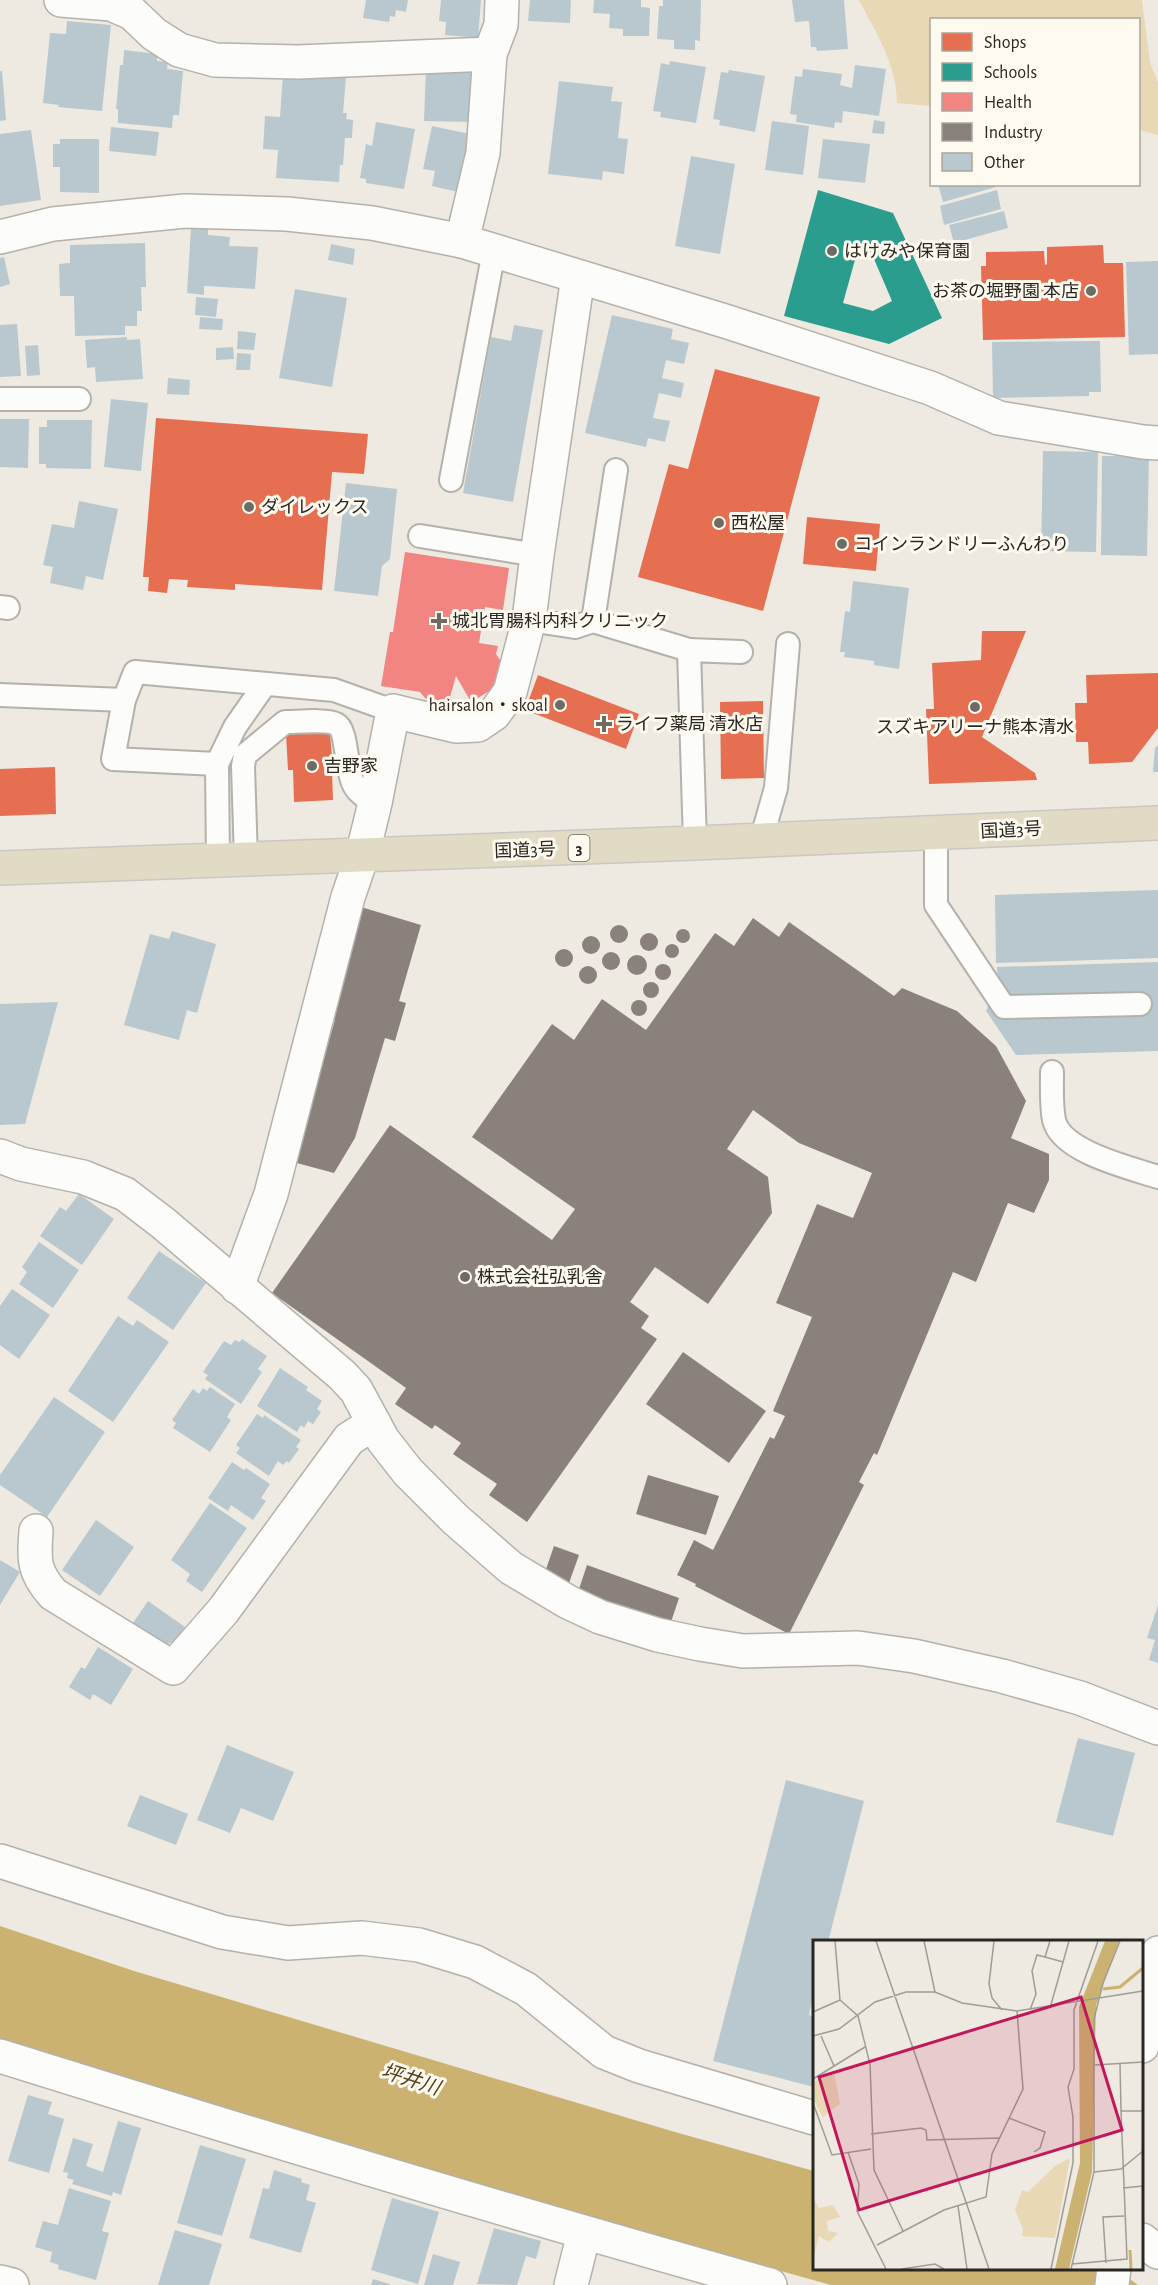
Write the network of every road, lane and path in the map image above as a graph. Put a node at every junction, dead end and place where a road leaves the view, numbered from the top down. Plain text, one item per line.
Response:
1 (61, 0) edge
2 (502, 0) edge
3 (136, 7) edge
4 (490, 54) junction
5 (0, 237) edge
6 (462, 241) junction
7 (494, 251) junction
8 (578, 277) junction
9 (0, 399) edge
10 (79, 399) dead end
11 (1158, 443) edge
12 (615, 471) dead end
13 (451, 480) dead end
14 (420, 536) dead end
15 (537, 555) junction
16 (529, 620) junction
17 (593, 621) junction
18 (788, 644) dead end
19 (689, 650) junction
20 (741, 652) dead end
21 (265, 684) junction
22 (0, 695) edge
23 (124, 700) junction
24 (393, 711) junction
25 (217, 764) junction
26 (375, 803) junction
27 (1158, 823) edge
28 (936, 834) junction
29 (761, 840) junction
30 (695, 843) junction
31 (362, 856) junction
32 (232, 860) junction
33 (0, 868) edge
34 (1140, 1005) dead end
35 (1052, 1072) dead end
36 (0, 1156) edge
37 (1158, 1177) edge
38 (237, 1287) junction
39 (374, 1423) junction
40 (36, 1531) dead end
41 (1158, 1728) edge
42 (0, 1862) edge
43 (1158, 1953) edge
44 (1152, 2013) edge
45 (1143, 2043) edge
46 (0, 2056) edge
47 (813, 2118) edge
48 (584, 2233) junction
49 (1143, 2241) edge
50 (1158, 2252) edge
51 (1114, 2270) edge
52 (0, 2282) edge
53 (12, 2285) edge
54 (571, 2285) edge
55 (770, 2285) edge
56 (1112, 2285) edge

1 - 3 street
2 - 4 street
3 - 4 street
4 - 6 street
5 - 6 street
6 - 7 street
7 - 8 street
7 - 13 lane
8 - 11 street
8 - 15 street
9 - 10 lane
12 - 17 lane
14 - 15 lane
15 - 16 street
16 - 17 lane
16 - 24 street
17 - 19 lane
18 - 29 lane
19 - 20 lane
19 - 30 lane
21 - 23 lane
21 - 24 lane
21 - 25 lane
22 - 23 lane
23 - 25 lane
24 - 26 street
25 - 32 lane
26 - 31 street
26 - 32 lane
27 - 28 highway, 国道3号 / 3
28 - 29 highway, 国道3号 / 3
28 - 34 lane
29 - 30 highway, 国道3号 / 3
30 - 31 highway, 国道3号 / 3
31 - 32 highway, 国道3号 / 3
31 - 38 street
32 - 33 highway, 国道3号 / 3
35 - 37 lane
36 - 38 street
38 - 39 street
39 - 40 street
39 - 41 street
42 - 47 street
43 - 44 street
44 - 45 street
46 - 48 street
48 - 54 street
48 - 55 street
49 - 50 street
51 - 56 street
52 - 53 street

